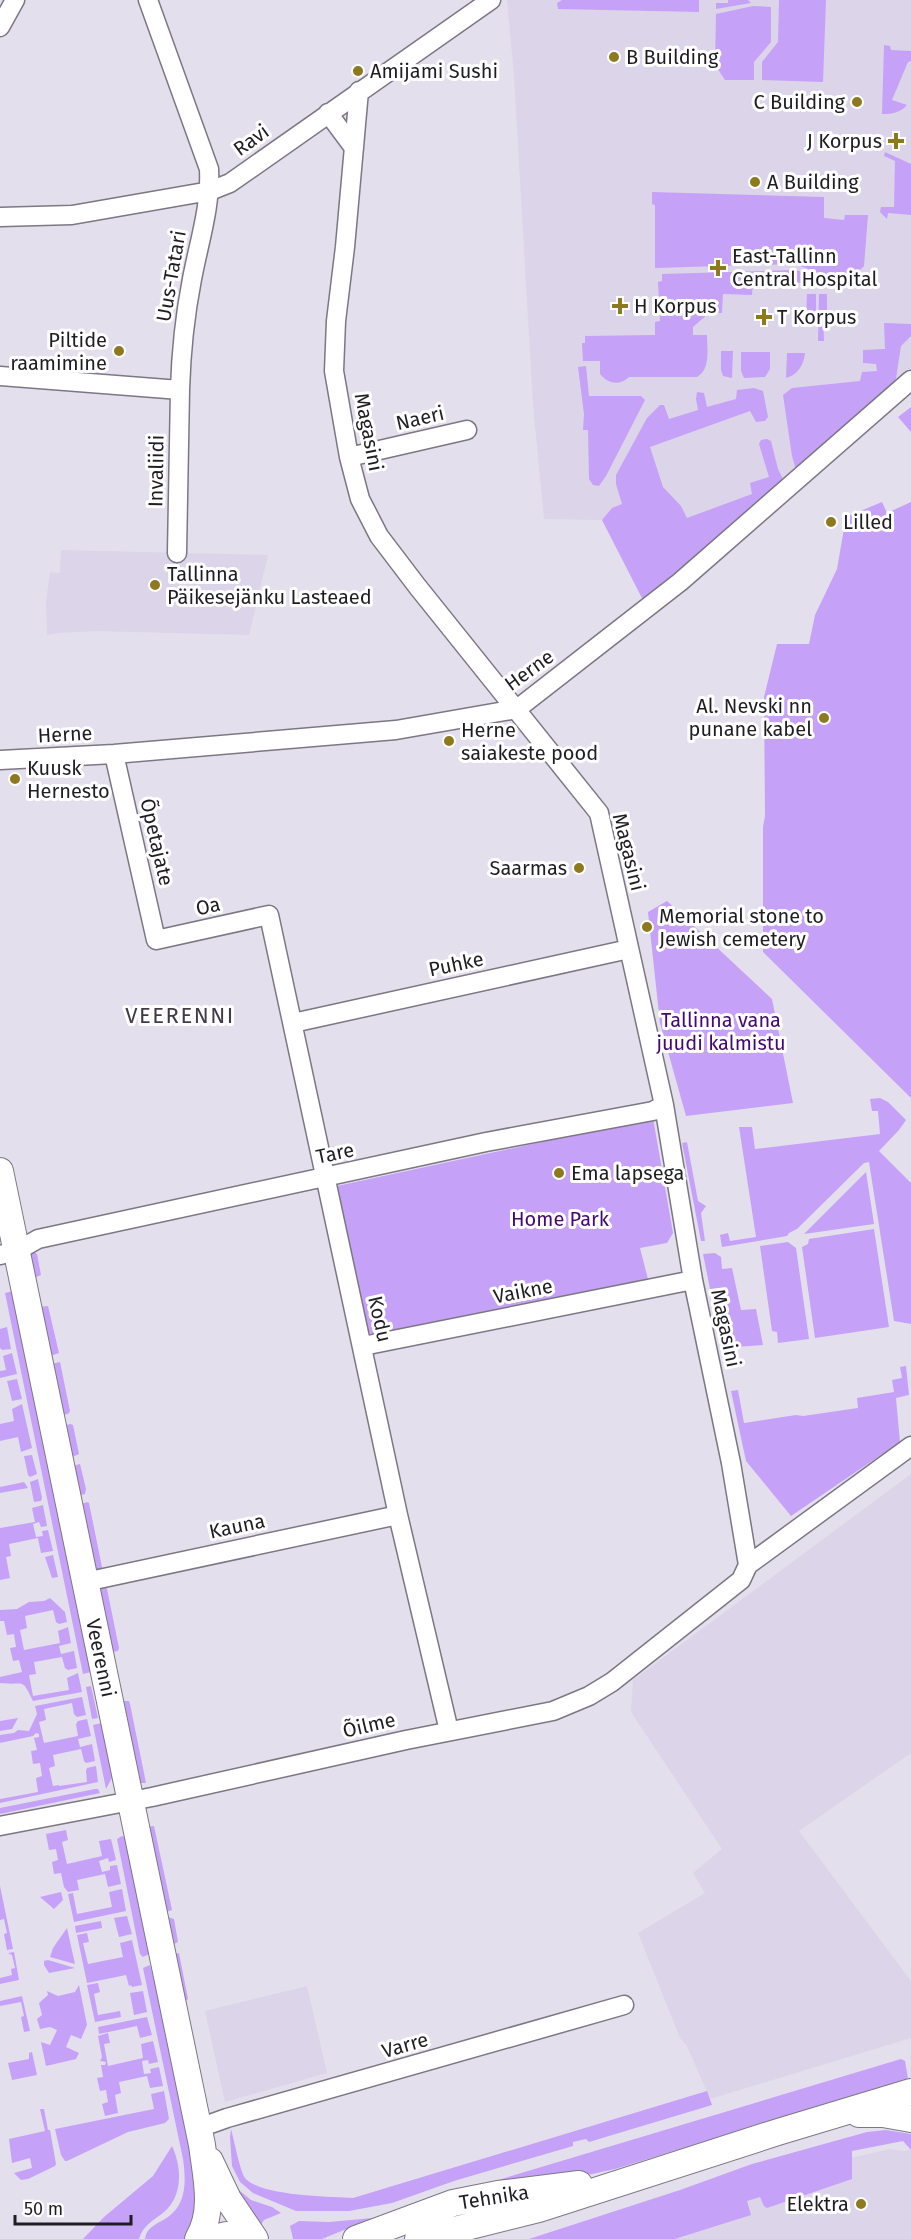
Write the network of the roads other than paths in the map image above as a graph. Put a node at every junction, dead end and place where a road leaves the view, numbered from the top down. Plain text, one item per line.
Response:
1 (15, 0) edge
2 (148, 0) edge
3 (490, 0) edge
4 (0, 27) edge
5 (359, 91) junction
6 (328, 113) junction
7 (354, 148) junction
8 (210, 191) junction
9 (0, 217) edge
10 (0, 376) edge
11 (911, 380) edge
12 (180, 390) junction
13 (467, 430) dead end
14 (349, 457) junction
15 (177, 553) dead end
16 (517, 709) junction
17 (114, 754) junction
18 (0, 760) edge
19 (268, 915) joint
20 (156, 940) joint
21 (629, 949) junction
22 (293, 1023) junction
23 (664, 1105) junction
24 (0, 1172) edge
25 (324, 1178) junction
26 (9, 1253) edge
27 (693, 1280) junction
28 (363, 1346) junction
29 (911, 1446) edge
30 (398, 1515) junction
31 (748, 1565) junction
32 (85, 1582) junction
33 (449, 1731) junction
34 (130, 1800) junction
35 (0, 1826) edge
36 (624, 2005) dead end
37 (911, 2092) edge
38 (838, 2115) junction
39 (911, 2119) edge
40 (200, 2137) junction
41 (639, 2176) junction
42 (198, 2239) edge
43 (210, 2239) edge
44 (249, 2239) edge
45 (255, 2239) edge
46 (356, 2239) edge
47 (418, 2239) edge

1 - 4 street
2 - 8 street, Uus-Tatari
3 - 5 street, Ravi
5 - 6 street, Ravi
5 - 7 street, Magasini
6 - 7 street
6 - 8 street, Ravi
7 - 14 street, Magasini
8 - 9 street, Ravi
8 - 12 street, Uus-Tatari
10 - 12 street
11 - 16 street, Herne
12 - 15 street, Invaliidi
13 - 14 street, Naeri
14 - 16 street, Magasini
16 - 17 street, Herne
16 - 21 street, Magasini
17 - 18 street, Herne
17 - 20 street, Õpetajate
19 - 20 street, Oa
19 - 22 street, Kodu
21 - 22 street, Puhke
21 - 23 street, Magasini
22 - 25 street, Kodu
23 - 25 street, Tare
23 - 27 street, Magasini
24 - 26 street, Veerenni
25 - 26 street, Tare
25 - 28 street, Kodu
26 - 32 street, Veerenni
27 - 28 street, Vaikne
27 - 31 street, Magasini
28 - 30 street, Kodu
29 - 31 street
30 - 32 street, Kauna
30 - 33 street, Kodu
31 - 33 street, Õilme
32 - 34 street, Veerenni
33 - 34 street, Õilme
34 - 35 street, Õilme
34 - 40 street, Veerenni
36 - 40 street, Varre
37 - 38 street, Tehnika
38 - 39 street
38 - 41 street, Tehnika
40 - 42 street, Veerenni
40 - 45 street, Veerenni
41 - 46 street, Tehnika
41 - 47 street, Tehnika
43 - 44 street

